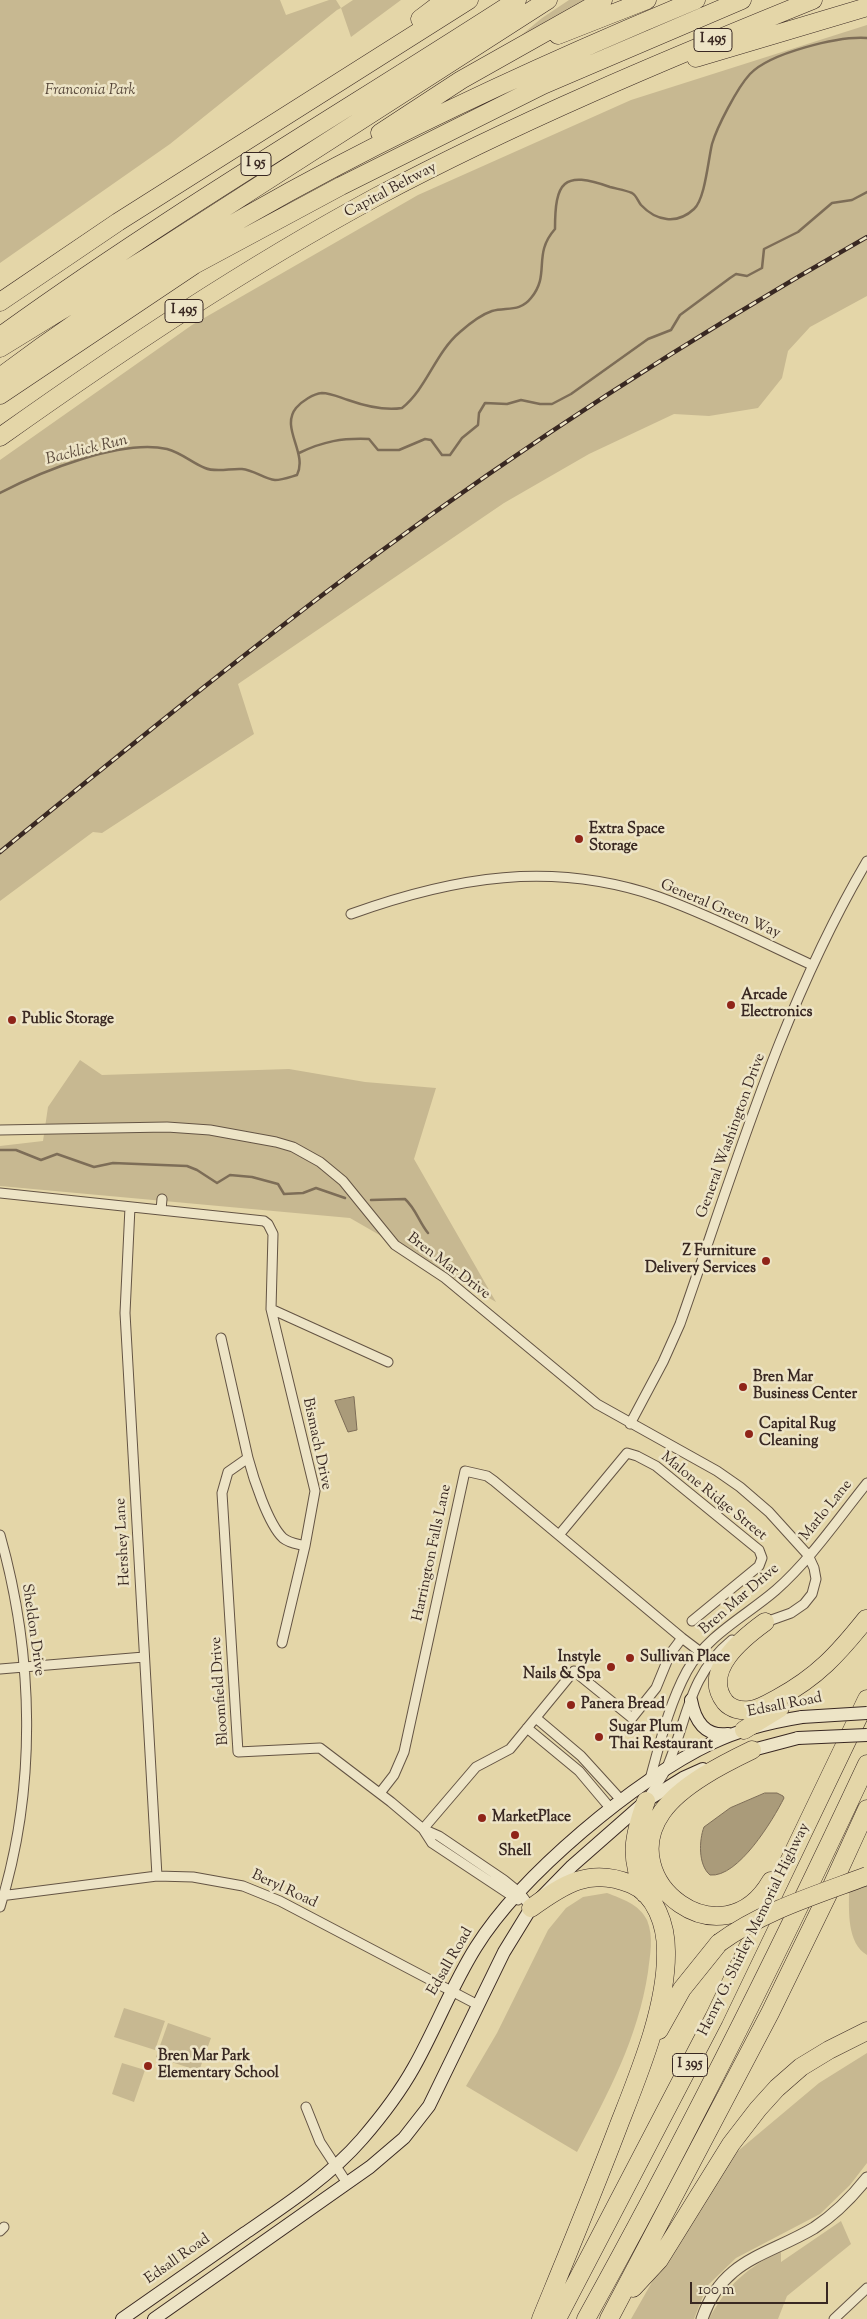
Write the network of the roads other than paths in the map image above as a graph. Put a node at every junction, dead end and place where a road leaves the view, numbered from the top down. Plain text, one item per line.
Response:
1 (445, 0) edge
2 (469, 0) edge
3 (517, 0) edge
4 (548, 0) edge
5 (603, 0) edge
6 (647, 0) edge
7 (696, 0) edge
8 (742, 0) edge
9 (813, 0) edge
10 (867, 7) edge
11 (488, 64) junction
12 (614, 83) junction
13 (334, 84) junction
14 (300, 185) junction
15 (0, 302) edge
16 (0, 336) edge
17 (0, 348) edge
18 (0, 377) edge
19 (0, 395) edge
20 (0, 437) edge
21 (867, 861) edge
22 (351, 914) dead end
23 (812, 965) junction
24 (0, 1130) edge
25 (0, 1193) edge
26 (162, 1199) dead end
27 (130, 1207) junction
28 (161, 1210) junction
29 (271, 1309) junction
30 (221, 1338) dead end
31 (388, 1362) dead end
32 (630, 1424) junction
33 (248, 1458) junction
34 (867, 1483) edge
35 (0, 1535) edge
36 (559, 1535) junction
37 (305, 1546) junction
38 (808, 1556) junction
39 (866, 1618) edge
40 (692, 1621) dead end
41 (765, 1622) junction
42 (682, 1638) junction
43 (282, 1643) dead end
44 (701, 1653) junction
45 (144, 1657) junction
46 (711, 1660) junction
47 (25, 1667) junction
48 (0, 1669) edge
49 (867, 1699) edge
50 (691, 1700) junction
51 (867, 1713) edge
52 (536, 1718) junction
53 (527, 1728) junction
54 (740, 1732) junction
55 (867, 1735) edge
56 (752, 1750) junction
57 (867, 1764) edge
58 (667, 1767) junction
59 (650, 1779) junction
60 (380, 1793) junction
61 (622, 1801) junction
62 (646, 1801) junction
63 (814, 1807) junction
64 (611, 1809) junction
65 (867, 1809) edge
66 (423, 1829) junction
67 (157, 1876) junction
68 (867, 1876) edge
69 (2, 1896) edge
70 (518, 1896) junction
71 (647, 1897) junction
72 (0, 1907) edge
73 (531, 1908) junction
74 (452, 1991) junction
75 (478, 2005) junction
76 (867, 2031) edge
77 (644, 2059) junction
78 (306, 2107) dead end
79 (334, 2166) junction
80 (867, 2178) edge
81 (347, 2183) junction
82 (867, 2288) edge
83 (619, 2302) junction
84 (122, 2319) edge
85 (154, 2319) edge
86 (541, 2319) edge
87 (556, 2319) edge
88 (586, 2319) edge
89 (609, 2319) edge
90 (702, 2319) edge
91 (834, 2319) edge

1 - 13 highway
2 - 13 highway
3 - 16 highway, I 95
4 - 17 highway
5 - 11 highway
6 - 11 highway
7 - 14 highway
8 - 19 highway
9 - 12 highway, Capital Beltway / I 495
10 - 12 highway
11 - 14 highway
12 - 20 highway, Capital Beltway / I 495
13 - 15 highway
14 - 18 highway
21 - 23 street, General Washington Drive
22 - 23 street, General Green Way
23 - 32 street, General Washington Drive
24 - 32 street, Bren Mar Drive
25 - 27 street
26 - 28 street
27 - 28 street
27 - 45 street, Hershey Lane
28 - 29 street, Bismach Drive
29 - 31 street
29 - 37 street, Bismach Drive
30 - 33 street
32 - 38 street, Bren Mar Drive
33 - 37 street
33 - 60 street, Bloomfield Drive
34 - 38 street, Marlo Lane
35 - 47 street, Sheldon Drive
36 - 40 street, Malone Ridge Street
36 - 42 street, Harrington Falls Lane
36 - 60 street, Harrington Falls Lane
37 - 43 street, Bismach Drive
38 - 41 street, Bren Mar Drive
38 - 44 street, Bren Mar Drive
39 - 41 highway
39 - 54 highway
41 - 46 street, Bren Mar Drive
42 - 44 street, Harrington Falls Lane
42 - 52 street
44 - 46 street, Harrington Falls Lane
44 - 59 street, Bren Mar Drive
45 - 47 street
45 - 67 street, Hershey Lane
46 - 50 street, Bren Mar Drive
47 - 48 street
47 - 69 street, Sheldon Drive
49 - 63 highway, Henry G. Shirley Memorial Highway / I 395
50 - 54 main road
50 - 58 street, Bren Mar Drive
51 - 54 main road, Edsall Road, bridge
52 - 53 street
52 - 61 street
53 - 64 street
53 - 66 street
54 - 58 main road, Edsall Road
55 - 56 main road, bridge
56 - 62 main road
56 - 63 highway
57 - 88 highway
58 - 59 main road, Edsall Road
58 - 62 street, Bren Mar Drive
59 - 61 main road, Edsall Road
59 - 62 main road
60 - 66 street, Bloomfield Drive
61 - 64 main road, Edsall Road
62 - 71 highway
62 - 73 main road
63 - 87 highway, Henry G. Shirley Memorial Highway / I 395
64 - 70 main road, Edsall Road
65 - 83 highway
66 - 70 street, Bloomfield Drive
67 - 69 street, Beryl Road
67 - 74 street, Beryl Road
68 - 77 highway, bridge
69 - 72 street, Sheldon Drive
70 - 73 street, Bloomfield Drive
70 - 74 main road, Edsall Road
71 - 73 highway
71 - 77 highway
73 - 75 main road
74 - 75 street, Beryl Road
74 - 79 main road, Edsall Road
75 - 81 main road
76 - 83 highway
77 - 86 highway
78 - 79 street
79 - 81 street
79 - 84 main road, Edsall Road
80 - 90 street
81 - 85 main road
82 - 91 street
83 - 89 highway

